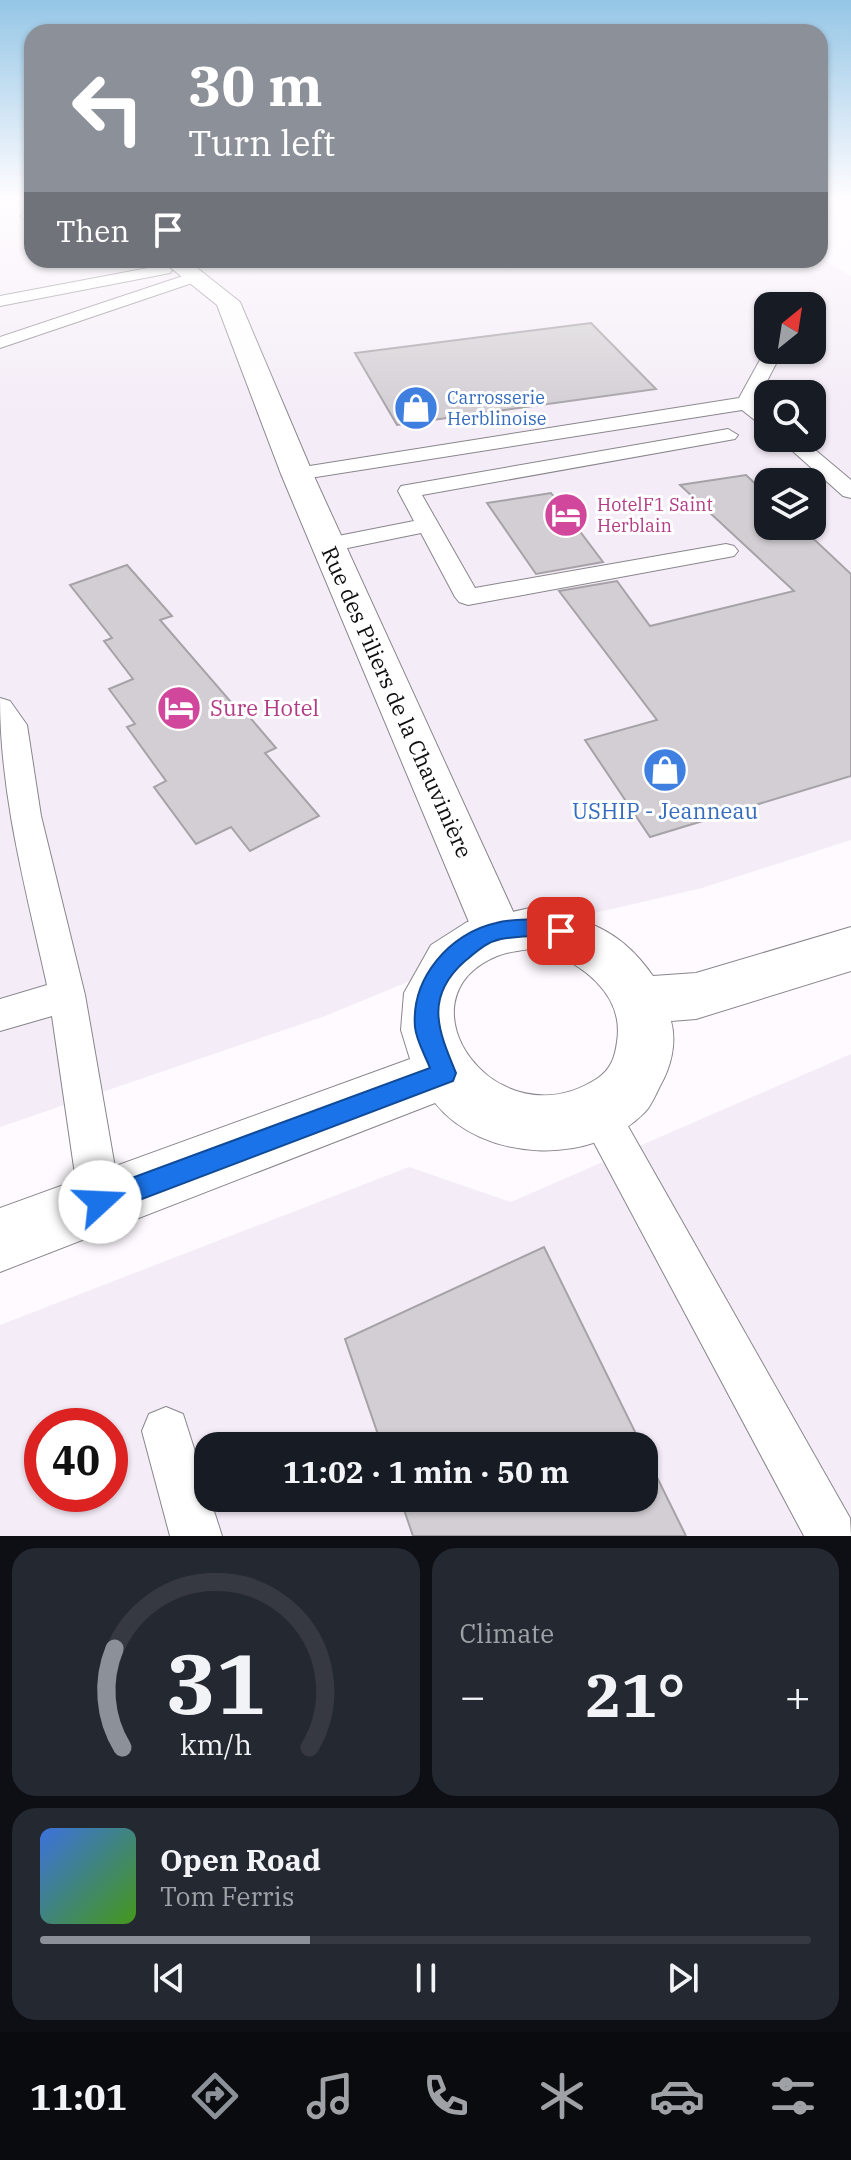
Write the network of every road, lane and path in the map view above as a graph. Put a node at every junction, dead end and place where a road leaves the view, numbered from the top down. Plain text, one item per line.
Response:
1 (174, 270) edge
2 (179, 270) edge
3 (185, 270) edge
4 (0, 301) edge
5 (0, 343) edge
6 (767, 364) edge
7 (746, 403) junction
8 (754, 410) edge
9 (728, 435) dead end
10 (805, 452) edge
11 (297, 474) junction
12 (851, 491) edge
13 (428, 525) junction
14 (328, 545) junction
15 (726, 551) dead end
16 (0, 708) edge
17 (497, 931) junction
18 (851, 949) edge
19 (67, 995) junction
20 (641, 1000) junction
21 (0, 1015) edge
22 (444, 1073) junction
23 (598, 1111) junction
24 (100, 1202) junction
25 (0, 1240) edge
26 (166, 1431) dead end
27 (196, 1536) edge
28 (832, 1536) edge

1 - 4 lane
2 - 5 lane
3 - 11 street, Rue des Piliers de la Chauvinière
6 - 7 lane
7 - 8 lane
7 - 11 lane
9 - 13 lane
10 - 12 lane
11 - 14 street, Rue des Piliers de la Chauvinière
13 - 14 lane
13 - 15 lane
14 - 17 street, Rue des Piliers de la Chauvinière
16 - 19 lane
17 - 20 street
17 - 22 street
18 - 20 street
19 - 21 lane
19 - 24 lane
20 - 23 street
22 - 23 street
22 - 24 street
23 - 28 lane
24 - 25 street
26 - 27 lane

